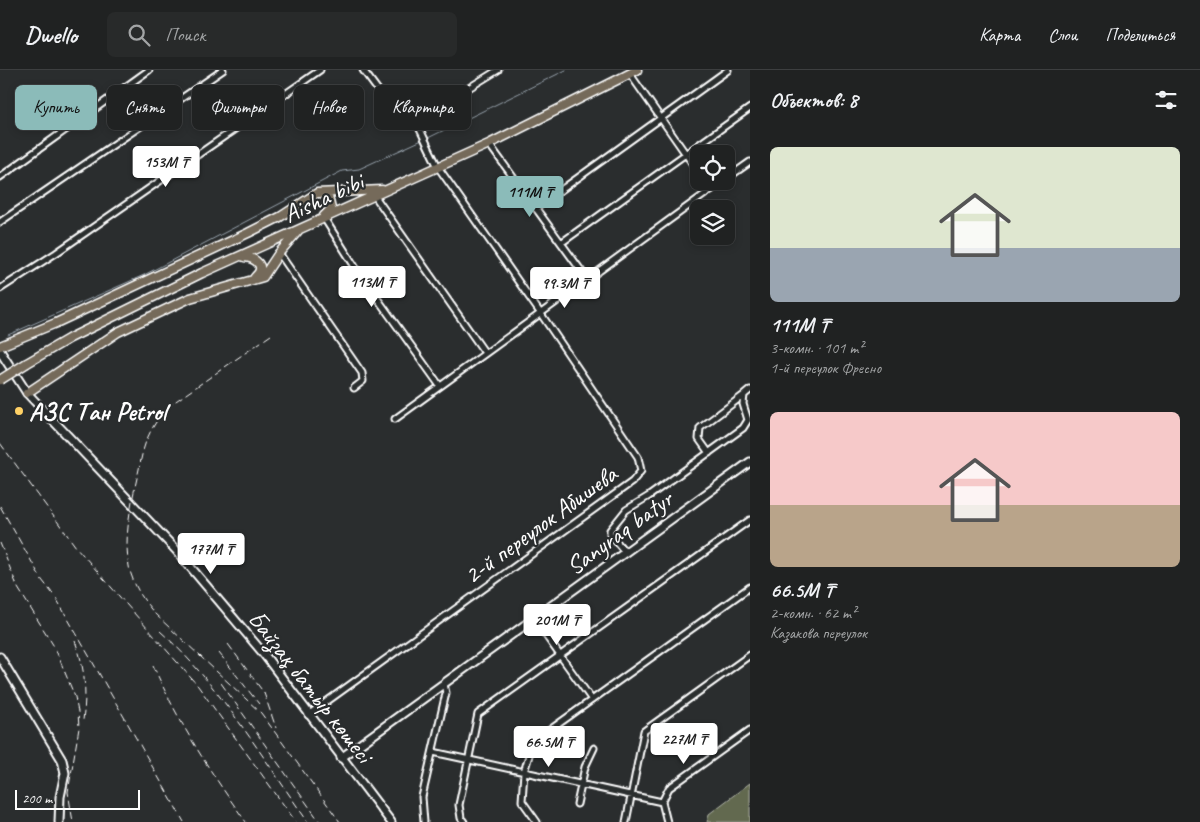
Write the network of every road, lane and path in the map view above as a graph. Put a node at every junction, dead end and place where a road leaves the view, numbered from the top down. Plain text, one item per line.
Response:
1 (150, 70) edge
2 (223, 70) edge
3 (320, 70) edge
4 (363, 70) edge
5 (498, 70) edge
6 (728, 70) edge
7 (634, 72) edge
8 (374, 85) edge
9 (471, 87) edge
10 (750, 108) edge
11 (661, 118) junction
12 (420, 130) edge
13 (489, 144) junction
14 (685, 154) junction
15 (690, 161) edge
16 (750, 162) edge
17 (438, 167) junction
18 (735, 173) edge
19 (0, 177) edge
20 (386, 190) junction
21 (711, 190) edge
22 (317, 193) junction
23 (374, 195) junction
24 (536, 208) junction
25 (321, 219) junction
26 (0, 222) edge
27 (301, 228) junction
28 (561, 244) junction
29 (279, 253) junction
30 (242, 257) junction
31 (588, 280) junction
32 (246, 283) junction
33 (0, 289) edge
34 (542, 314) junction
35 (0, 346) edge
36 (0, 351) edge
37 (485, 353) junction
38 (0, 380) edge
39 (440, 386) junction
40 (354, 388) dead end
41 (750, 390) edge
42 (27, 393) junction
43 (744, 395) junction
44 (395, 419) dead end
45 (710, 453) junction
46 (750, 462) edge
47 (750, 520) edge
48 (626, 552) junction
49 (750, 587) edge
50 (534, 619) junction
51 (561, 655) junction
52 (750, 656) edge
53 (0, 657) edge
54 (444, 684) junction
55 (592, 700) junction
56 (308, 714) junction
57 (750, 730) edge
58 (594, 748) dead end
59 (433, 752) junction
60 (342, 758) junction
61 (468, 759) junction
62 (524, 772) junction
63 (582, 786) junction
64 (632, 796) junction
65 (662, 802) junction
66 (577, 804) dead end
67 (59, 822) edge
68 (391, 822) edge
69 (424, 822) edge
70 (464, 822) edge
71 (537, 822) edge
72 (626, 822) edge
73 (667, 822) edge

1 - 19 street
2 - 26 street
3 - 33 street
4 - 8 street
5 - 9 street
6 - 11 street
7 - 11 street
7 - 13 main road, Aisha bibi
10 - 14 street
11 - 14 street
11 - 24 street
12 - 17 street, 2-й переулок Абишева
13 - 17 main road, Aisha bibi
13 - 24 street
14 - 15 street
14 - 28 street
16 - 18 street
17 - 20 main road, Aisha bibi
17 - 34 street, 2-й переулок Абишева
20 - 22 main road
20 - 23 main road, Aisha bibi
21 - 31 street
22 - 25 main road
22 - 35 main road
23 - 25 main road, Aisha bibi
23 - 37 street
24 - 28 street
25 - 27 main road, Aisha bibi
25 - 39 street
27 - 29 main road
27 - 30 main road, Aisha bibi
28 - 31 street
29 - 32 main road
29 - 40 street
30 - 32 main road
30 - 38 main road, Aisha bibi, bridge
31 - 34 street
32 - 42 main road
34 - 37 street
34 - 56 street, 2-й переулок Абишева
36 - 42 street, Байзақ батыр көшесі
37 - 39 street
39 - 44 street
41 - 43 street
42 - 56 street, Байзақ батыр көшесі
43 - 45 street
43 - 45 street
45 - 48 street
46 - 48 street, Sanyraq batyr
47 - 51 street
48 - 50 street, Sanyraq batyr
49 - 55 street
50 - 51 street
50 - 54 street, Sanyraq batyr
51 - 55 street
51 - 61 street
52 - 64 street
53 - 67 street
54 - 59 street
54 - 60 street, Sanyraq batyr
55 - 62 street
56 - 60 street, Байзақ батыр көшесі
57 - 65 street
58 - 63 street
59 - 61 street
59 - 69 street
60 - 68 street, Байзақ батыр көшесі
61 - 62 street
61 - 70 street
62 - 63 street
62 - 71 street
63 - 64 street
63 - 66 street
64 - 65 street
64 - 72 street
65 - 73 street

